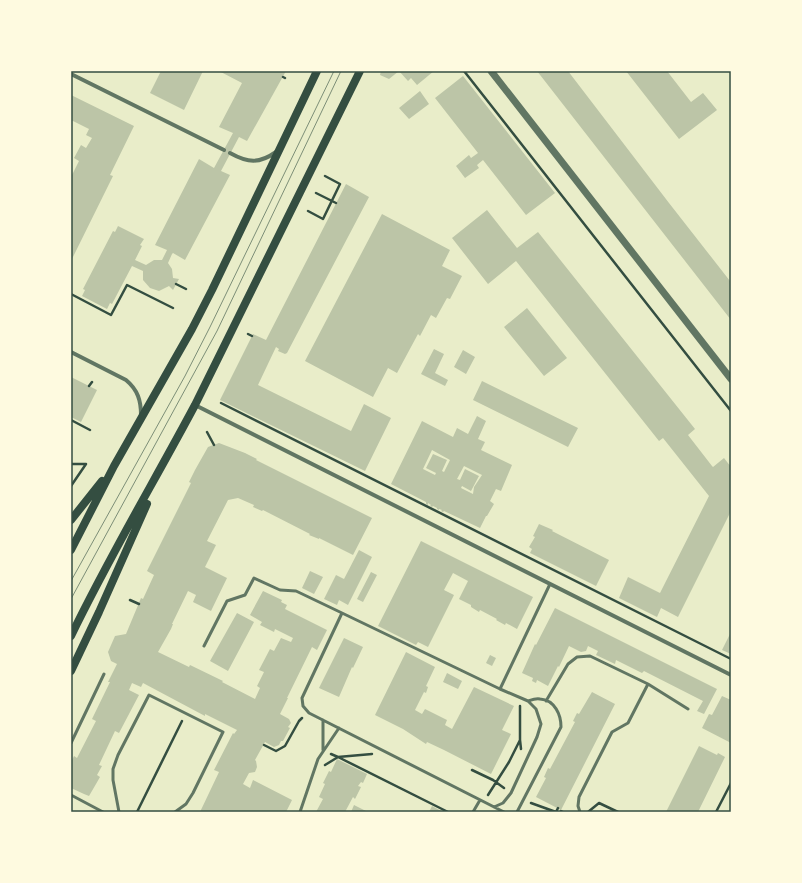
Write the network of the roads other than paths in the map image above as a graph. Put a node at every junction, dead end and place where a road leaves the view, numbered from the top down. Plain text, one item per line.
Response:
1 (317, 71) edge
2 (360, 71) edge
3 (491, 71) edge
4 (71, 74) edge
5 (279, 149) junction
6 (224, 150) dead end
7 (230, 153) dead end
8 (71, 352) edge
9 (731, 379) edge
10 (195, 405) junction
11 (141, 420) junction
12 (168, 456) junction
13 (114, 466) junction
14 (71, 520) edge
15 (71, 550) edge
16 (550, 584) junction
17 (342, 613) junction
18 (71, 636) edge
19 (204, 646) dead end
20 (71, 671) edge
21 (104, 674) dead end
22 (731, 675) edge
23 (648, 684) junction
24 (500, 689) junction
25 (528, 701) junction
26 (546, 701) junction
27 (688, 709) dead end
28 (323, 720) junction
29 (339, 728) junction
30 (71, 743) edge
31 (323, 750) junction
32 (71, 795) edge
33 (480, 800) junction
34 (494, 807) junction
35 (103, 812) edge
36 (119, 812) edge
37 (176, 812) edge
38 (300, 812) edge
39 (473, 812) edge
40 (504, 812) edge
41 (517, 812) edge
42 (580, 812) edge

1 - 5 main road
2 - 10 main road
3 - 9 street
4 - 6 street
5 - 7 street
5 - 11 main road
8 - 11 street
10 - 12 main road
10 - 16 street
11 - 13 main road
12 - 18 main road
12 - 20 main road
13 - 14 main road
13 - 15 main road
16 - 22 street
16 - 24 lane
17 - 19 lane
17 - 24 lane
17 - 28 lane
21 - 30 lane
23 - 26 lane
23 - 27 lane
23 - 42 lane
24 - 25 lane
25 - 26 lane
25 - 34 lane
26 - 41 lane
28 - 29 lane
28 - 31 lane
29 - 31 lane
29 - 33 lane
31 - 38 lane
32 - 35 lane
33 - 34 lane
33 - 39 lane
34 - 40 lane
36 - 37 lane

